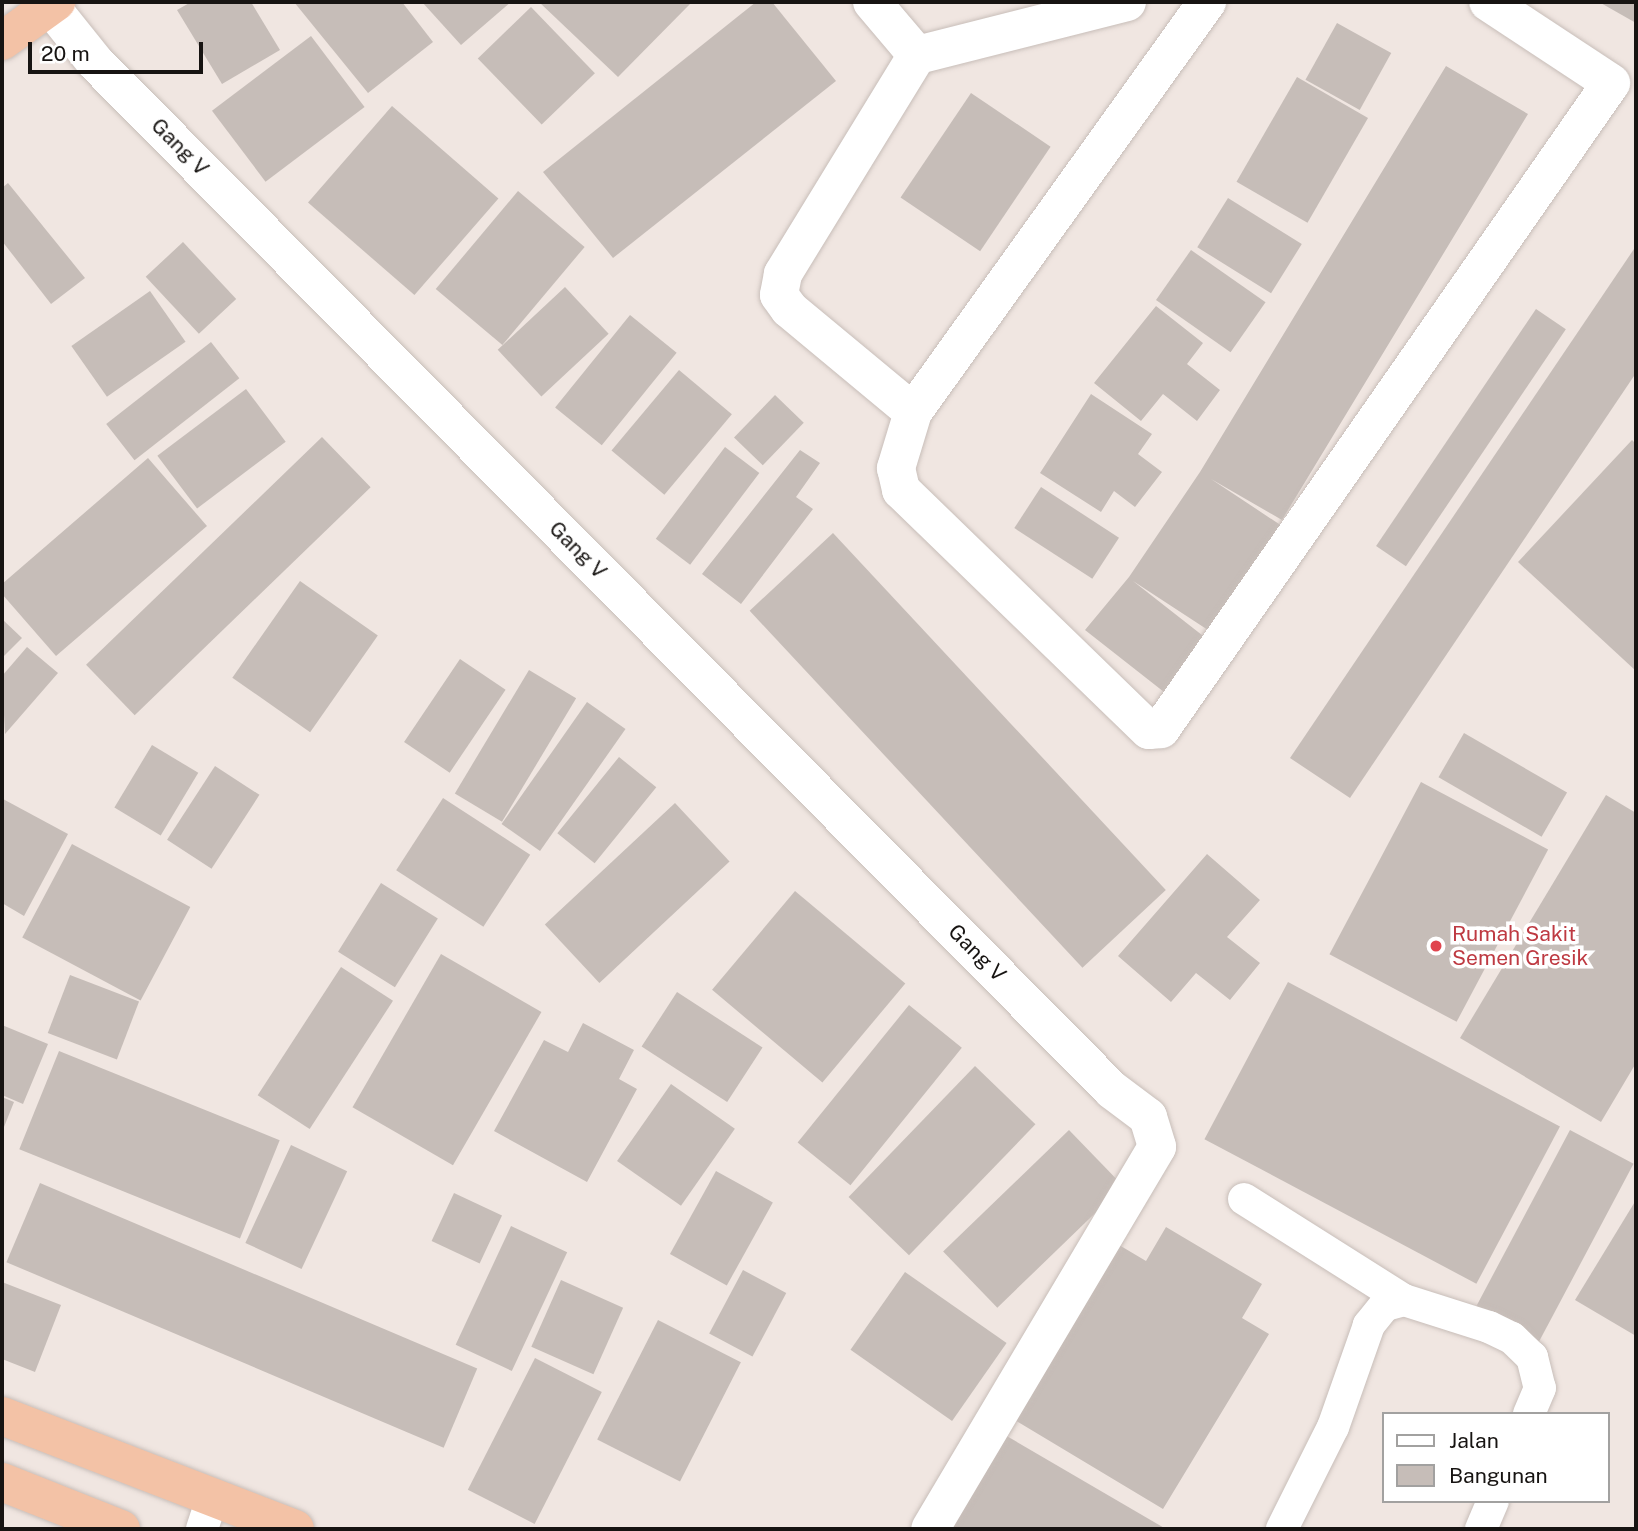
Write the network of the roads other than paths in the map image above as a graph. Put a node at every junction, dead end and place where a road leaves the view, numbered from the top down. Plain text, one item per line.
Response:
1 (873, 2) edge
2 (1127, 2) edge
3 (1207, 2) edge
4 (1488, 2) edge
5 (53, 4) edge
6 (2, 41) edge
7 (917, 55) junction
8 (1623, 90) edge
9 (913, 412) junction
10 (1244, 1199) dead end
11 (1404, 1300) junction
12 (1530, 1412) edge
13 (2, 1416) edge
14 (2, 1482) edge
15 (1492, 1503) edge
16 (207, 1514) edge
17 (121, 1529) edge
18 (295, 1529) edge
19 (930, 1529) edge
20 (1282, 1529) edge
21 (1481, 1529) edge

1 - 7 street
2 - 7 street
3 - 9 street
4 - 8 street
5 - 6 highway
5 - 19 street, Gang V
7 - 9 street
8 - 9 street
10 - 11 lane
11 - 12 lane
11 - 20 lane
13 - 16 highway
14 - 17 highway
15 - 21 lane
16 - 18 highway

